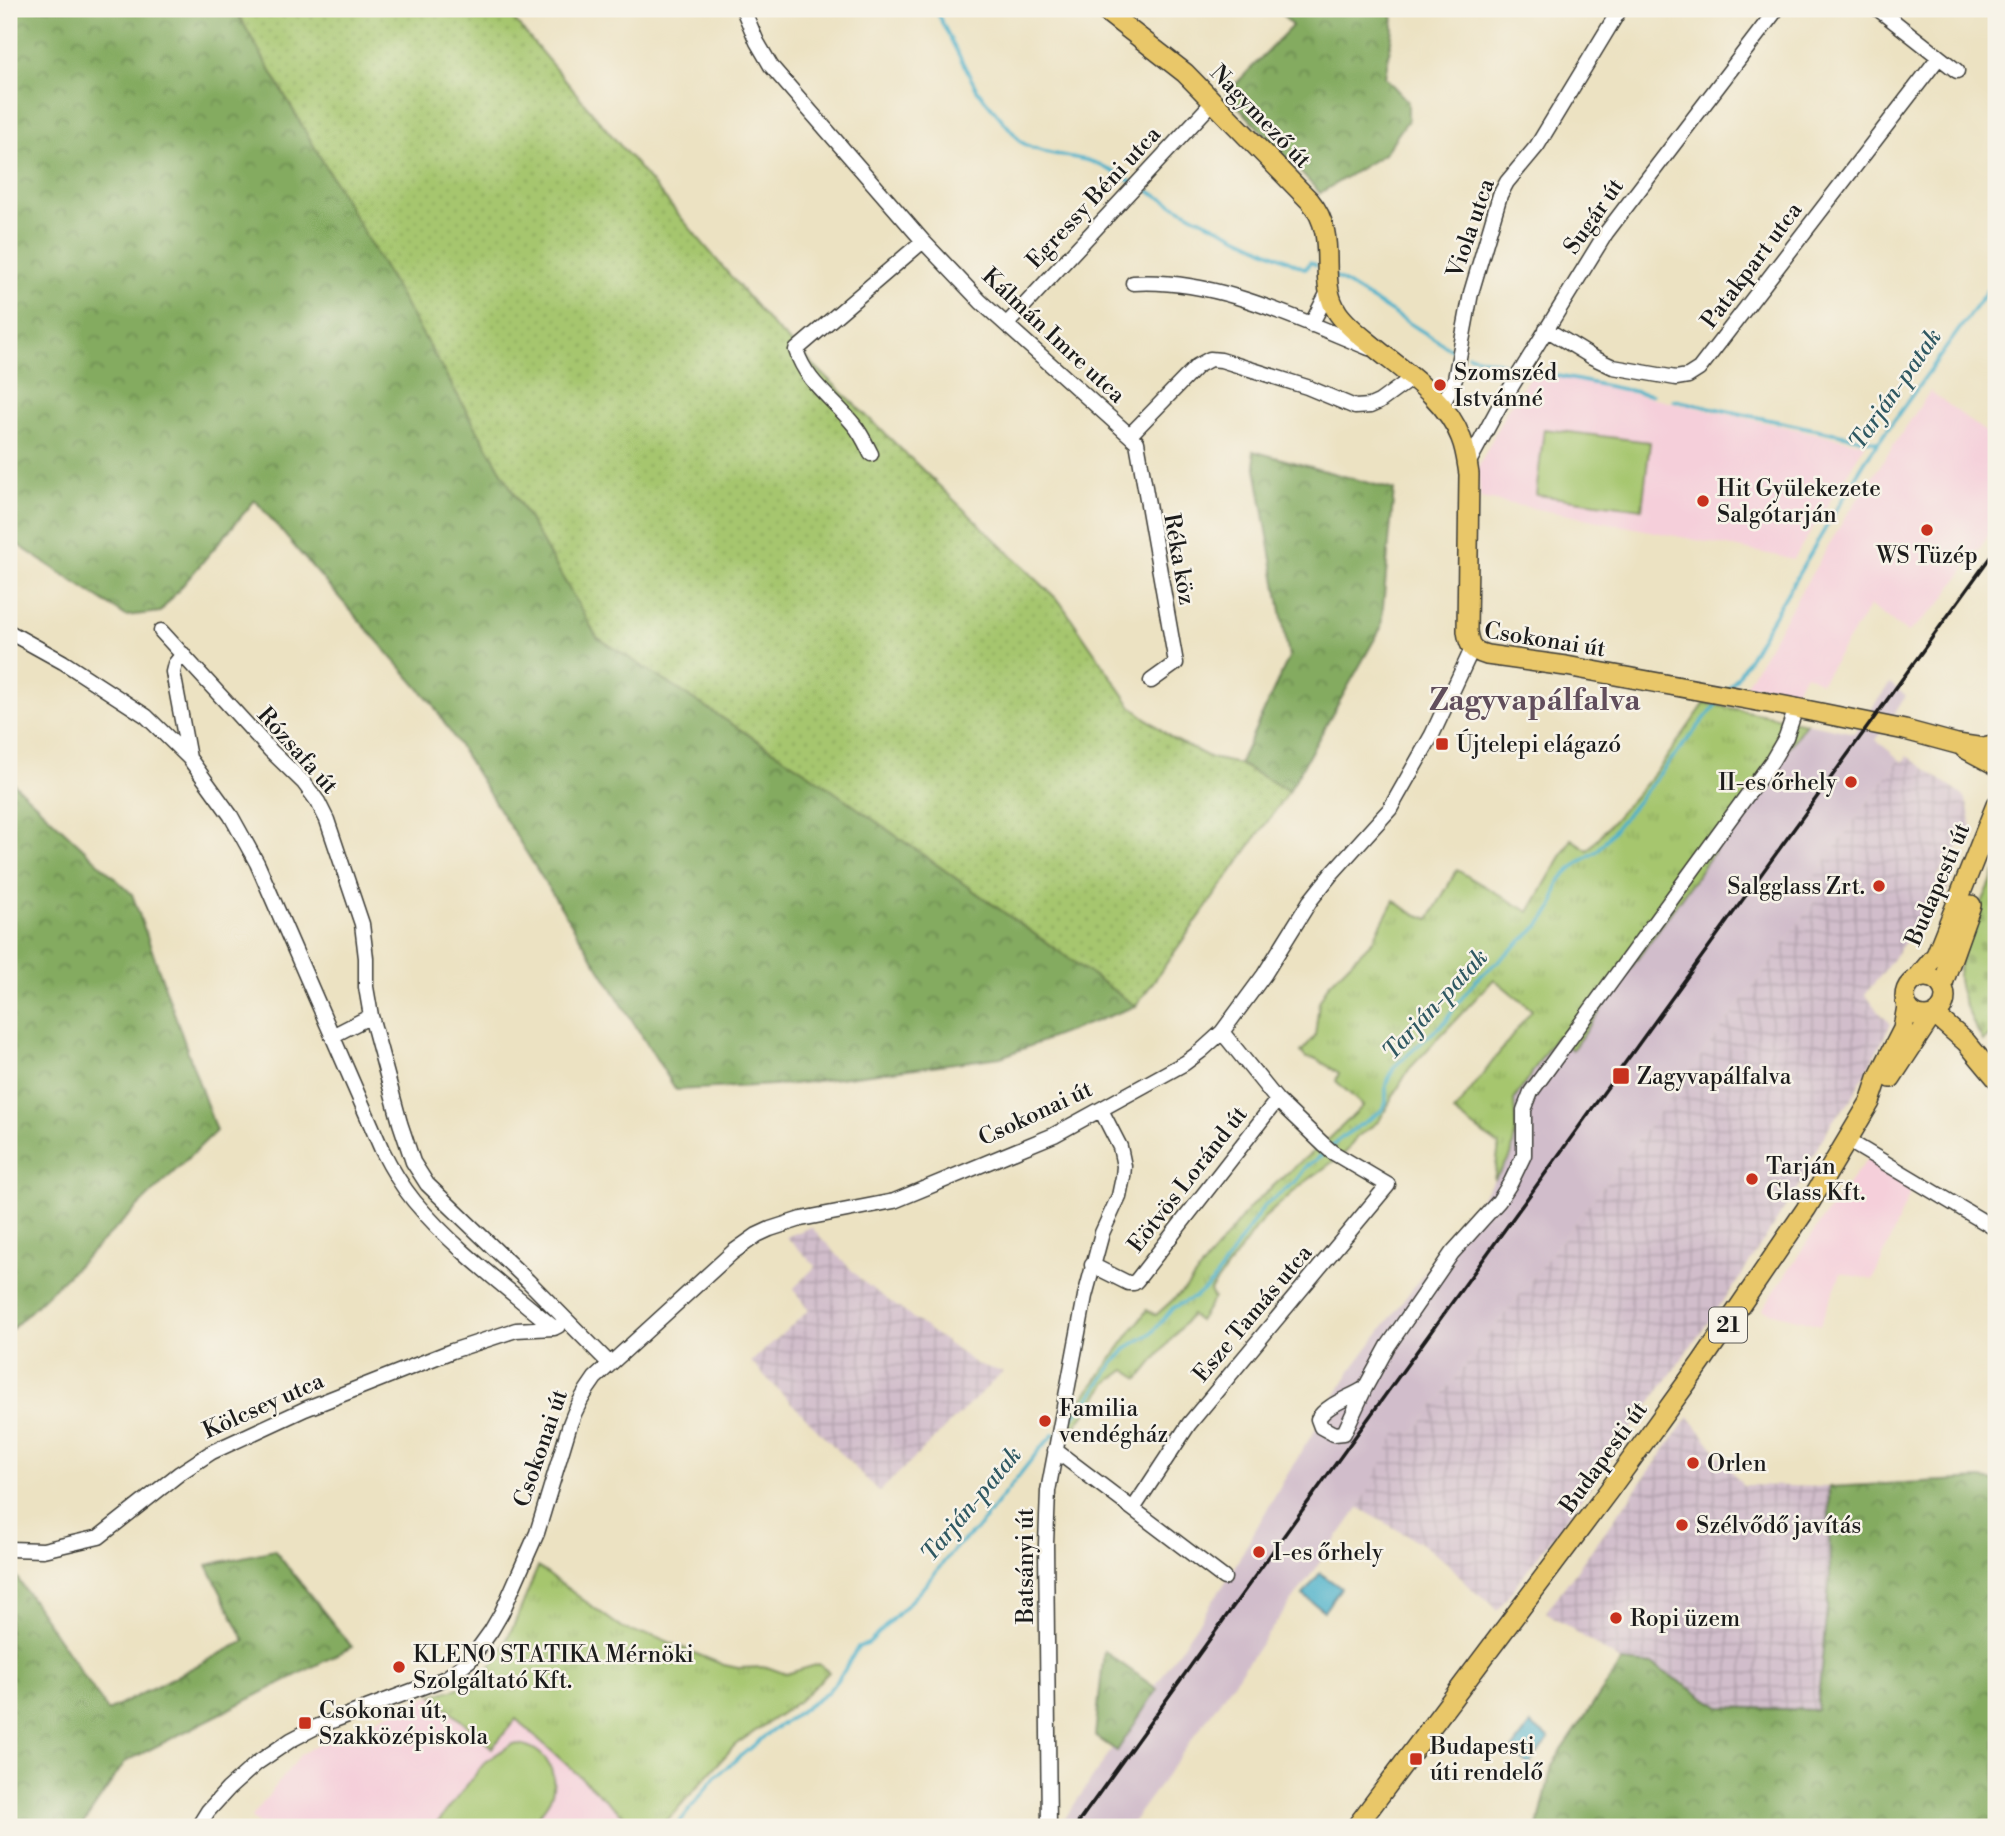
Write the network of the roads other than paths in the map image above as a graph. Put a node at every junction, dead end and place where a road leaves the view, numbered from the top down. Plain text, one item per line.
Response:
1 (743, 9) edge
2 (1103, 9) edge
3 (1620, 9) edge
4 (1777, 9) edge
5 (1878, 9) edge
6 (1939, 57) junction
7 (1957, 71) dead end
8 (1213, 102) junction
9 (923, 241) junction
10 (1133, 283) dead end
11 (1329, 290) junction
12 (1007, 324) junction
13 (1311, 325) junction
14 (1546, 329) junction
15 (1383, 354) junction
16 (1412, 378) junction
17 (1442, 406) junction
18 (1130, 435) junction
19 (871, 454) dead end
20 (1468, 464) junction
21 (162, 631) dead end
22 (9, 632) edge
23 (1472, 649) junction
24 (183, 654) junction
25 (1152, 681) dead end
26 (1796, 708) junction
27 (1957, 744) junction
28 (1996, 745) edge
29 (189, 758) junction
30 (1996, 758) edge
31 (1996, 765) edge
32 (1996, 805) edge
33 (1996, 839) edge
34 (1917, 978) junction
35 (1938, 1005) junction
36 (1907, 1006) junction
37 (371, 1016) junction
38 (1222, 1032) junction
39 (332, 1036) junction
40 (1996, 1078) edge
41 (1277, 1100) junction
42 (1870, 1102) junction
43 (1101, 1110) junction
44 (1847, 1140) junction
45 (1996, 1229) edge
46 (1092, 1265) junction
47 (568, 1321) junction
48 (554, 1328) junction
49 (610, 1364) junction
50 (1365, 1388) dead end
51 (1056, 1444) junction
52 (1133, 1509) junction
53 (9, 1549) edge
54 (1224, 1578) dead end
55 (1047, 1825) edge
56 (198, 1827) edge
57 (1356, 1827) edge

1 - 9 street, Kálmán Imre utca
2 - 8 main road, Nagymező út
3 - 17 street, Viola utca
4 - 14 street, Sugár út
5 - 6 street
6 - 7 street
6 - 14 street, Patakpart utca
8 - 11 main road, Nagymező út
8 - 12 street, Egressy Béni utca
9 - 12 street, Kálmán Imre utca
9 - 19 street
10 - 13 street, Nagymező út
11 - 13 street
11 - 15 main road, Nagymező út
12 - 18 street, Kálmán Imre utca
13 - 15 street, Nagymező út
14 - 20 street, Sugár út
15 - 16 main road, Nagymező út
16 - 17 main road, Nagymező út
16 - 18 street, Kálmán Imre utca
17 - 20 main road, Nagymező út
18 - 25 street, Réka köz
20 - 23 main road, Nagymező út
21 - 24 street, Rózsafa út
22 - 29 street
23 - 26 main road, Csokonai út
23 - 38 street, Csokonai út
24 - 29 street
24 - 37 street, Rózsafa út
26 - 27 main road, Csokonai út
26 - 50 street
27 - 28 main road
27 - 31 main road
29 - 39 street
30 - 31 main road
32 - 34 main road, Budapesti út / 21
33 - 35 main road, Budapesti út / 21
34 - 35 main road
34 - 36 main road, 21
35 - 36 main road
35 - 40 main road
35 - 42 main road, Budapesti út / 21
36 - 42 main road, Budapesti út / 21
37 - 39 street
37 - 47 street, Rózsafa út
38 - 41 street
38 - 43 street, Csokonai út
39 - 48 street
41 - 46 street, Eötvös Loránd út
41 - 52 street, Esze Tamás utca
42 - 44 main road, Budapesti út / 21
43 - 46 street, Batsányi út
43 - 49 street, Csokonai út
44 - 45 street
44 - 57 main road, Budapesti út / 21
46 - 51 street, Batsányi út
47 - 48 street
47 - 49 street, Rózsafa út
48 - 53 street, Kölcsey utca
49 - 56 street, Csokonai út
51 - 52 street
51 - 55 street, Batsányi út
52 - 54 street

